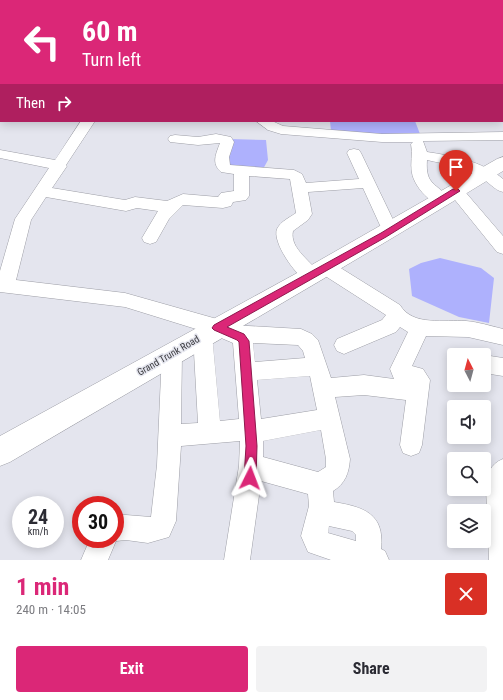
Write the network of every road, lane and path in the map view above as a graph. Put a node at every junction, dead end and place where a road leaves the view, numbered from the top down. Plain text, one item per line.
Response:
1 (87, 122) edge
2 (265, 122) edge
3 (498, 122) edge
4 (503, 135) edge
5 (415, 138) junction
6 (175, 139) dead end
7 (354, 153) dead end
8 (0, 154) edge
9 (421, 156) junction
10 (15, 157) junction
11 (60, 166) junction
12 (0, 169) edge
13 (242, 171) junction
14 (497, 174) edge
15 (369, 183) junction
16 (300, 188) junction
17 (42, 191) junction
18 (448, 196) junction
19 (171, 207) junction
20 (390, 230) junction
21 (150, 238) dead end
22 (503, 248) edge
23 (318, 271) junction
24 (3, 286) edge
25 (396, 314) junction
26 (417, 328) junction
27 (217, 332) junction
28 (503, 337) edge
29 (344, 345) dead end
30 (172, 354) junction
31 (491, 365) edge
32 (503, 367) edge
33 (246, 372) junction
34 (320, 378) junction
35 (417, 391) junction
36 (330, 418) junction
37 (250, 430) junction
38 (210, 432) junction
39 (171, 436) junction
40 (411, 445) dead end
41 (0, 452) edge
42 (251, 466) junction
43 (503, 471) edge
44 (321, 496) junction
45 (124, 527) edge
46 (100, 548) edge
47 (372, 559) edge
48 (94, 560) edge
49 (237, 560) edge
50 (502, 560) edge

1 - 11 street
2 - 5 street
3 - 4 street
4 - 5 street
5 - 9 street
6 - 13 street
7 - 15 street
8 - 10 street
9 - 14 street
9 - 18 street
10 - 11 street
10 - 12 street
11 - 17 street
13 - 16 street
13 - 19 street
14 - 18 main road, Grand Trunk Road
15 - 16 street
15 - 20 street
16 - 23 street
17 - 19 street
17 - 24 street
18 - 20 main road, Grand Trunk Road
18 - 22 street
19 - 21 street
20 - 23 main road, Grand Trunk Road
23 - 25 street
23 - 27 main road, Grand Trunk Road
24 - 27 street
25 - 26 street
25 - 29 street
26 - 28 street
26 - 35 street
27 - 30 main road, Grand Trunk Road
27 - 33 street
27 - 34 street
27 - 38 street
30 - 39 street
30 - 41 main road, Grand Trunk Road
31 - 32 street
33 - 34 street
33 - 37 street
34 - 35 street
34 - 36 street
35 - 40 street
36 - 37 street
36 - 44 street
37 - 38 street
37 - 42 street
38 - 39 street
39 - 45 street
42 - 44 street
42 - 49 street
43 - 50 street
44 - 47 street
44 - 47 street
46 - 48 street

